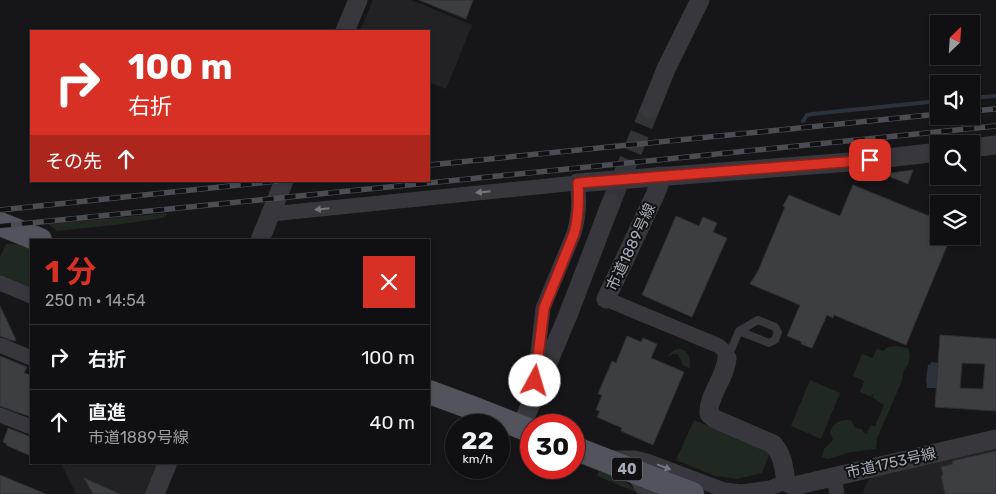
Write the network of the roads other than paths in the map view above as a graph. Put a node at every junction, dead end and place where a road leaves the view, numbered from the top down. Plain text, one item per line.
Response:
1 (358, 0) edge
2 (700, 0) edge
3 (345, 30) edge
4 (650, 109) tunnel mouth
5 (996, 145) edge
6 (980, 147) edge
7 (930, 153) edge
8 (660, 176) junction
9 (284, 182) edge
10 (578, 183) junction
11 (611, 203) tunnel mouth
12 (271, 214) junction
13 (0, 224) edge
14 (38, 239) edge
15 (260, 239) edge
16 (0, 283) edge
17 (30, 296) edge
18 (606, 299) joint
19 (739, 331) dead end
20 (0, 345) edge
21 (30, 358) edge
22 (728, 358) junction
23 (430, 392) edge
24 (533, 397) junction
25 (529, 414) edge
26 (0, 415) edge
27 (30, 427) edge
28 (520, 427) edge
29 (996, 439) edge
30 (585, 452) edge
31 (599, 458) junction
32 (167, 464) edge
33 (632, 471) junction
34 (786, 482) junction
35 (835, 485) edge
36 (686, 492) edge
37 (155, 494) edge
38 (650, 494) edge

1 - 3 street
2 - 4 street
5 - 6 street
7 - 8 street
8 - 10 street
8 - 18 street, 市道1889号線
9 - 12 street
10 -> 12 street
10 - 24 street
11 - 24 street
12 - 15 street
13 - 14 main road
16 - 17 street
18 - 22 street
19 - 22 lane
20 - 21 street
22 - 34 street
23 - 28 main road
24 - 25 street
26 - 27 street
29 - 35 street, 市道1753号線
30 - 31 main road, 40
31 - 33 main road, 40
31 -> 34 street
32 - 37 street
33 - 36 main road, 40
33 - 38 street
34 - 35 street, 市道1753号線

